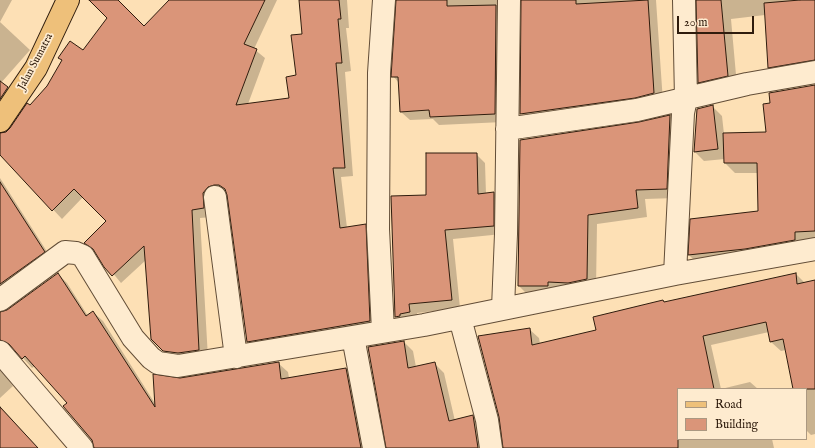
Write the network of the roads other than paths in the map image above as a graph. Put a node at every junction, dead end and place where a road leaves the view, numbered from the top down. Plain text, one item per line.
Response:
1 (68, 0) edge
2 (384, 0) edge
3 (509, 0) edge
4 (684, 0) edge
5 (815, 72) edge
6 (686, 99) junction
7 (0, 122) edge
8 (507, 129) junction
9 (215, 197) dead end
10 (815, 249) edge
11 (676, 274) junction
12 (0, 300) edge
13 (503, 308) junction
14 (460, 318) junction
15 (383, 331) junction
16 (353, 337) junction
17 (0, 352) edge
18 (236, 357) junction
19 (82, 448) edge
20 (374, 448) edge
21 (492, 448) edge

1 - 7 main road, Jalan Sumatra
2 - 15 street
3 - 8 street
4 - 6 street
5 - 6 street
6 - 8 street
6 - 11 street
8 - 13 street
9 - 18 street
10 - 11 street
11 - 13 street
12 - 18 street
13 - 14 street
14 - 15 street
14 - 21 street
15 - 16 street
16 - 18 street
16 - 20 street
17 - 19 street

